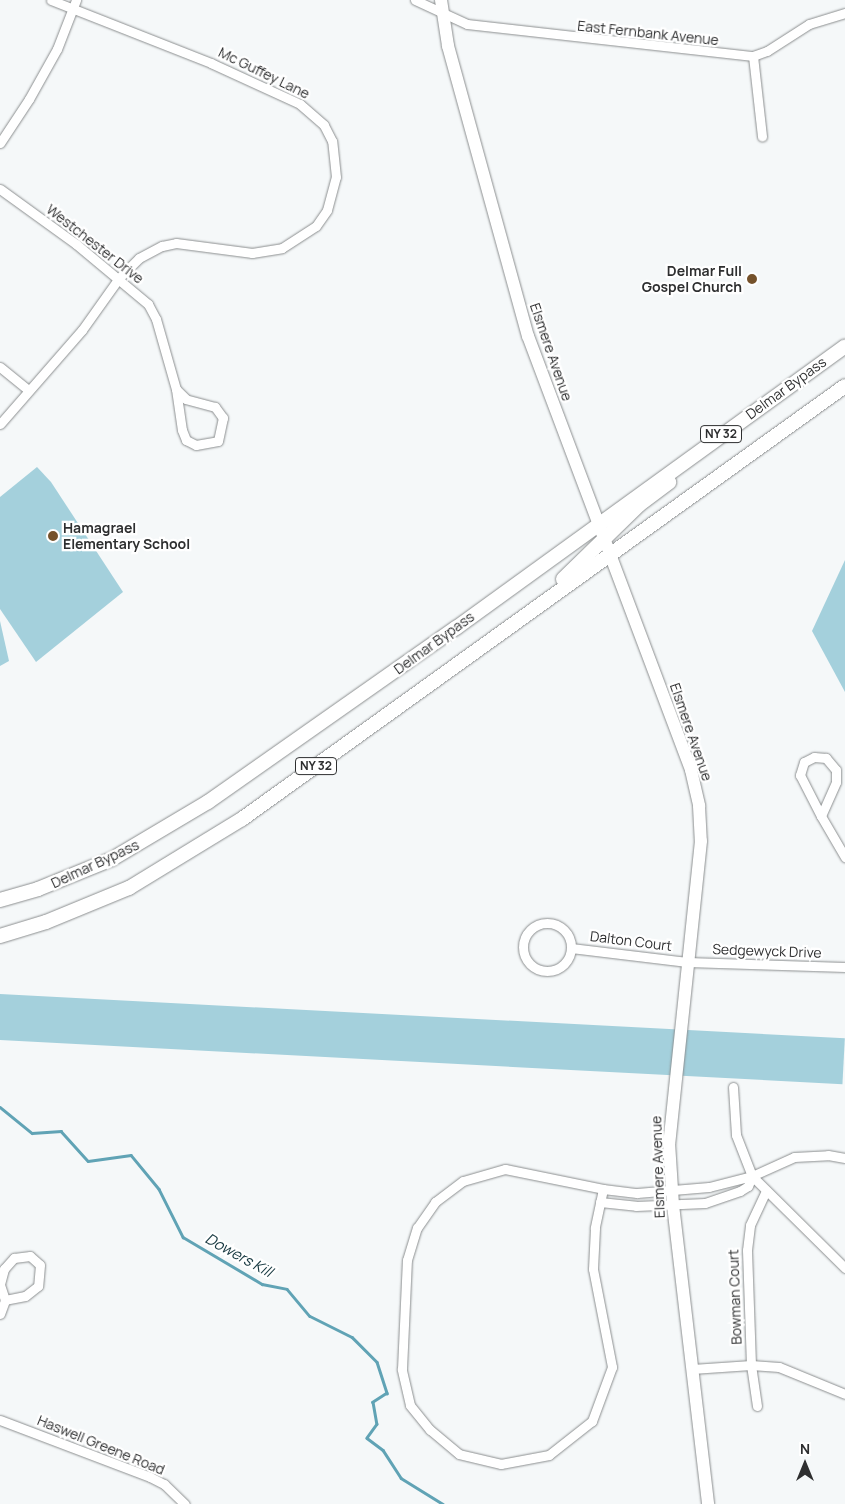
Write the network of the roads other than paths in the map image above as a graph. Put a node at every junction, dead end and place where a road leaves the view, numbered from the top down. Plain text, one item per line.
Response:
1 (50, 0) edge
2 (415, 0) edge
3 (74, 4) edge
4 (441, 6) edge
5 (845, 13) edge
6 (753, 56) junction
7 (762, 136) dead end
8 (0, 143) edge
9 (0, 189) edge
10 (119, 278) junction
11 (845, 346) edge
12 (0, 367) edge
13 (845, 386) edge
14 (28, 390) junction
15 (176, 390) junction
16 (742, 420) junction
17 (0, 424) edge
18 (597, 523) junction
19 (604, 541) junction
20 (610, 557) junction
21 (453, 667) junction
22 (821, 816) junction
23 (845, 857) edge
24 (0, 900) edge
25 (0, 936) edge
26 (571, 948) junction
27 (687, 962) junction
28 (845, 967) edge
29 (733, 1087) dead end
30 (845, 1158) edge
31 (752, 1176) junction
32 (603, 1189) junction
33 (672, 1190) junction
34 (766, 1191) junction
35 (600, 1202) junction
36 (673, 1205) junction
37 (845, 1268) edge
38 (0, 1284) edge
39 (5, 1300) junction
40 (0, 1314) edge
41 (752, 1365) junction
42 (692, 1369) junction
43 (845, 1394) edge
44 (757, 1406) dead end
45 (0, 1420) edge
46 (186, 1504) edge
47 (708, 1504) edge

1 - 3 street
2 - 4 street, East Fernbank Avenue
3 - 8 street
3 - 10 street, Mc Guffey Lane
4 - 6 street, East Fernbank Avenue
4 - 18 main road, Elsmere Avenue
5 - 6 street
6 - 7 street
9 - 10 street, Westchester Drive
10 - 14 street, Mc Guffey Lane
10 - 15 street, Westchester Drive
11 - 16 main road, Delmar Bypass / NY 32
12 - 14 street
13 - 20 main road, NY 32
14 - 17 street, Mc Guffey Lane
15 - 15 street, Westchester Drive
16 - 18 main road, Delmar Bypass / NY 32
16 - 19 main road
18 - 19 main road, Elsmere Avenue
18 - 24 main road, Delmar Bypass / NY 32
19 - 20 main road, Elsmere Avenue
19 - 21 main road
20 - 21 main road, NY 32
20 - 27 main road, Elsmere Avenue
21 - 25 main road, NY 32
22 - 22 street
22 - 23 street
26 - 26 street, Dalton Court
26 - 27 street, Dalton Court
27 - 28 street, Sedgewyck Drive
27 - 33 main road, Elsmere Avenue
29 - 31 street
30 - 31 street
31 - 33 street
31 - 34 street
31 - 36 street
32 - 33 street
32 - 35 street
32 - 35 street
33 - 36 main road, Elsmere Avenue
34 - 37 street
34 - 41 street, Bowman Court
35 - 36 street
36 - 42 main road, Elsmere Avenue
38 - 39 street
38 - 39 street
39 - 40 street
41 - 42 street
41 - 43 street
41 - 44 street, Bowman Court
42 - 47 main road, Elsmere Avenue
45 - 46 street, Haswell Greene Road

